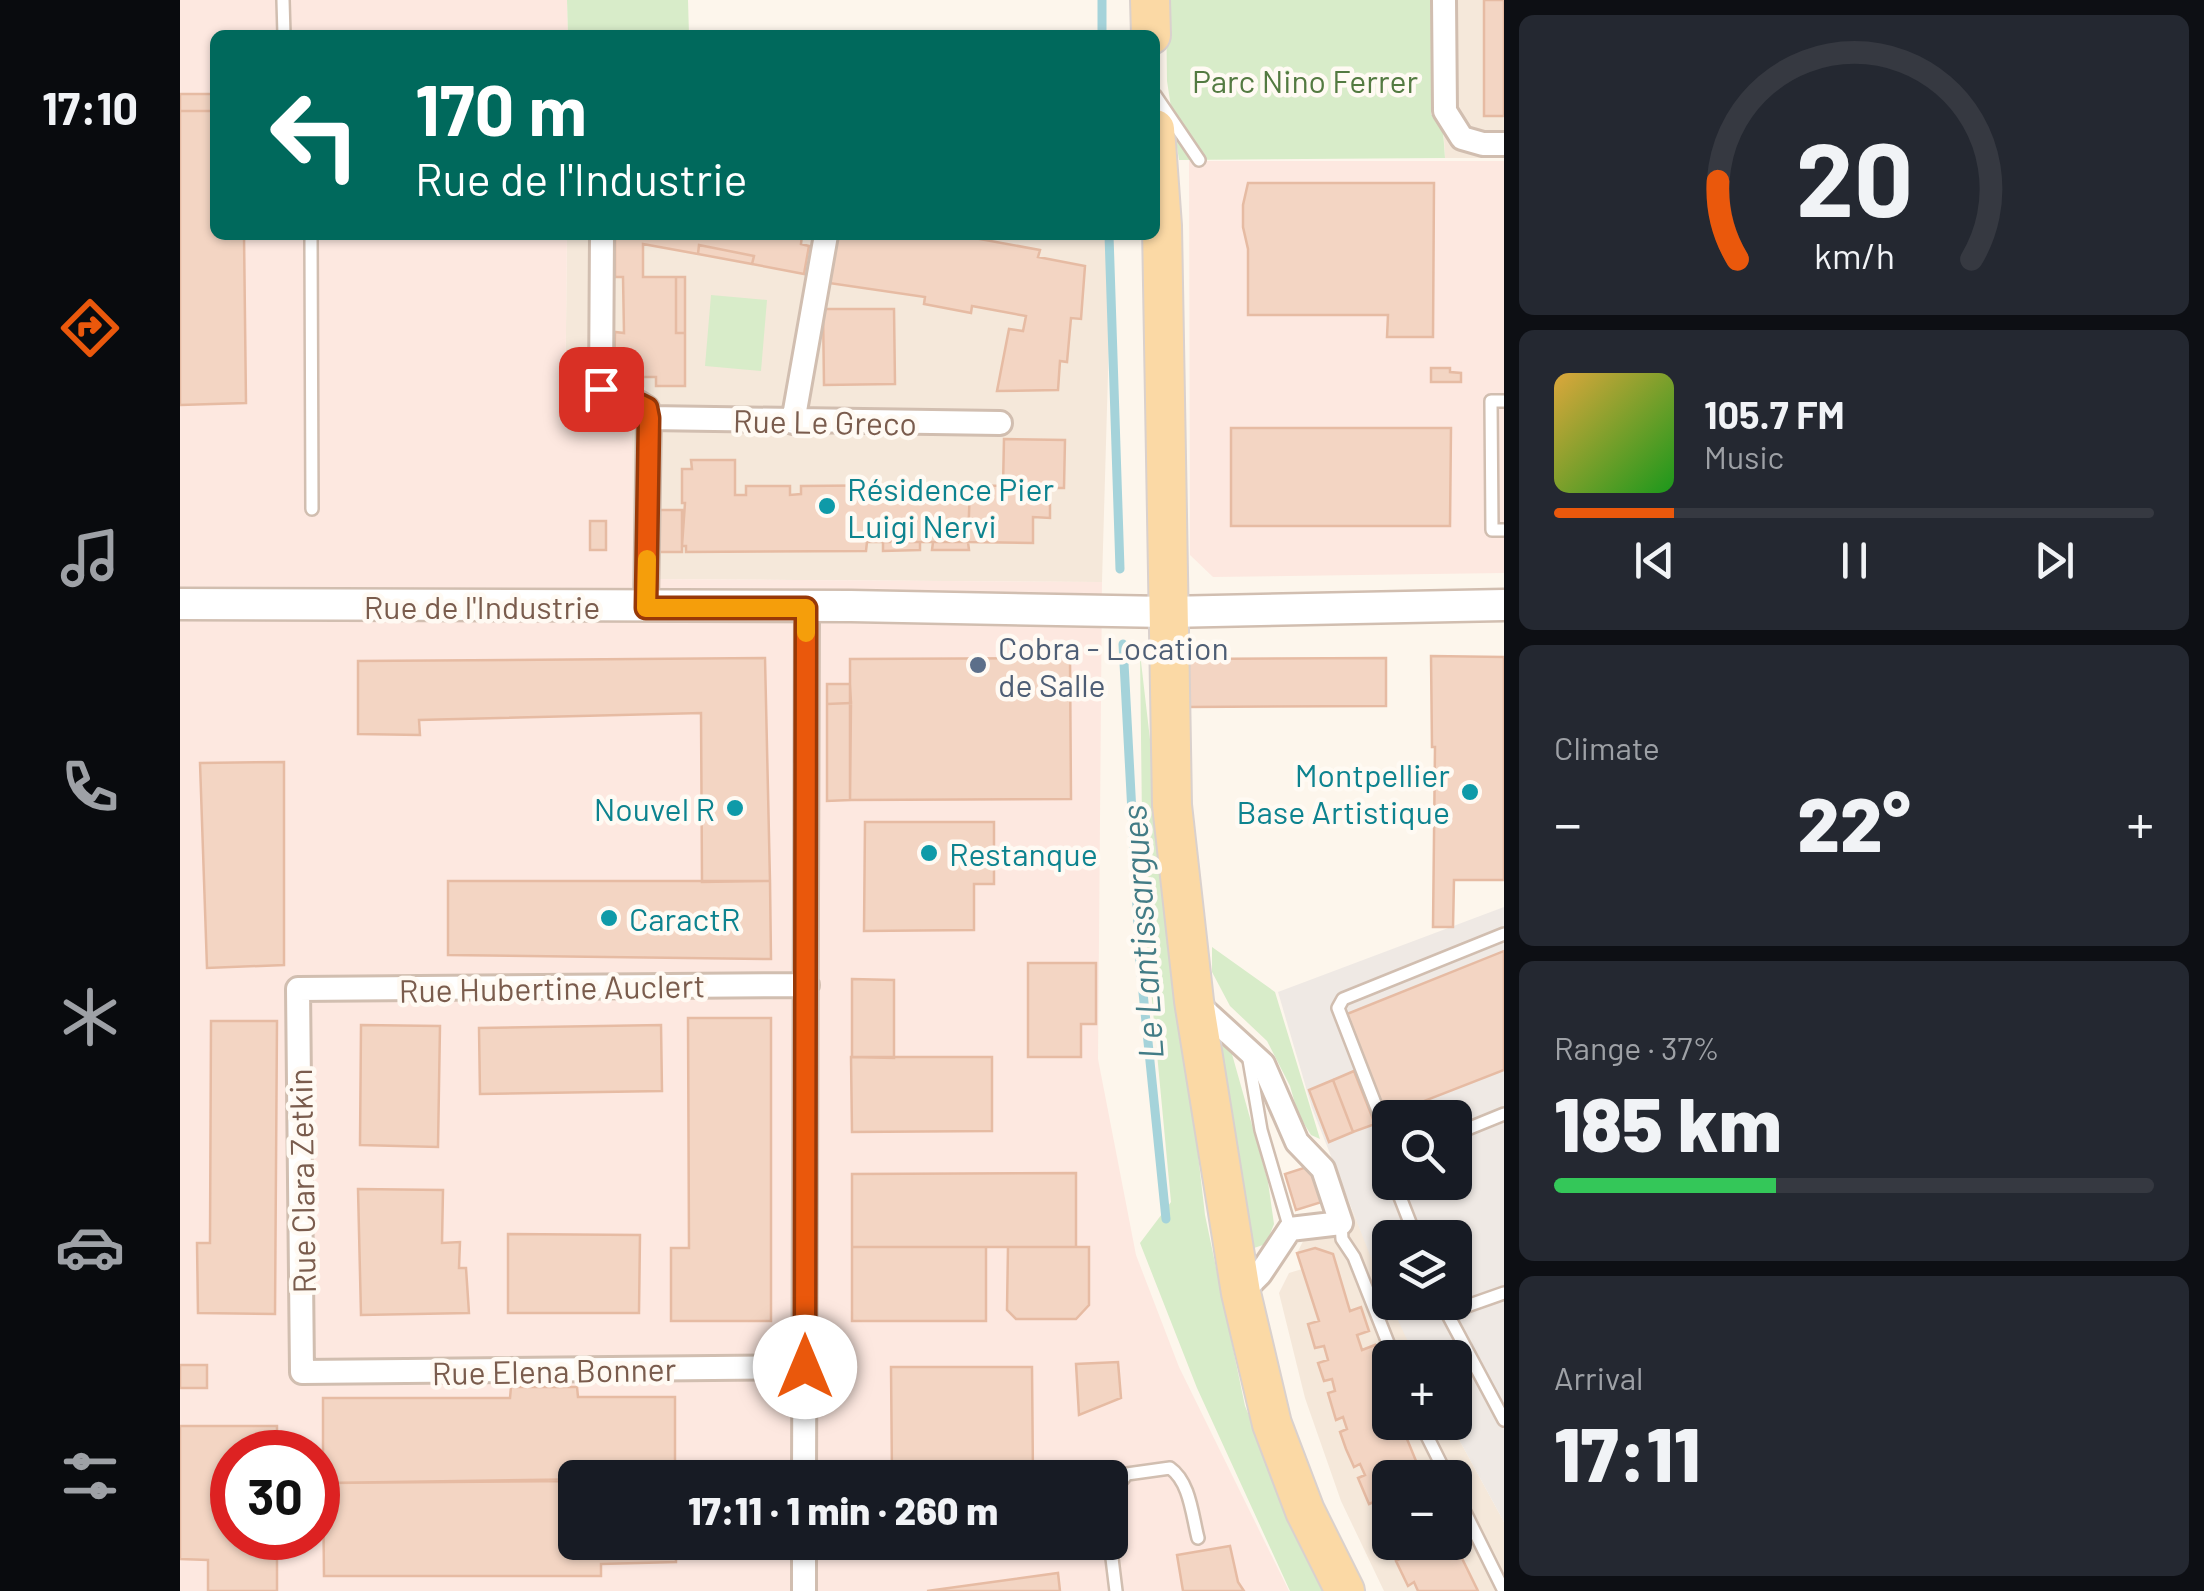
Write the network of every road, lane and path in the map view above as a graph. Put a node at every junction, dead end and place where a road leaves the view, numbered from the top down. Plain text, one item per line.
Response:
1 (283, 0) edge
2 (1150, 0) edge
3 (1444, 0) edge
4 (284, 30) edge
5 (1151, 30) edge
6 (1160, 103) edge
7 (1504, 144) edge
8 (1199, 160) dead end
9 (1160, 199) edge
10 (311, 240) edge
11 (602, 240) edge
12 (825, 240) edge
13 (1504, 401) edge
14 (649, 418) junction
15 (793, 422) junction
16 (1000, 423) dead end
17 (312, 509) dead end
18 (1504, 530) edge
19 (180, 604) edge
20 (1504, 605) edge
21 (646, 608) junction
22 (806, 608) junction
23 (1167, 612) junction
24 (1504, 934) edge
25 (807, 985) junction
26 (298, 990) joint
27 (1194, 1001) junction
28 (1247, 1050) junction
29 (1374, 1100) edge
30 (1504, 1114) edge
31 (1472, 1127) edge
32 (1341, 1223) junction
33 (1290, 1229) junction
34 (1504, 1292) edge
35 (1241, 1293) junction
36 (1472, 1301) edge
37 (1451, 1320) edge
38 (1387, 1340) edge
39 (805, 1367) junction
40 (302, 1372) joint
41 (1504, 1420) edge
42 (804, 1460) edge
43 (1128, 1474) edge
44 (1472, 1526) edge
45 (1198, 1538) dead end
46 (804, 1560) edge
47 (1112, 1560) edge
48 (804, 1591) edge
49 (1116, 1591) edge
50 (1344, 1591) edge
51 (1504, 1591) edge

1 - 4 lane
2 - 5 main road
3 - 7 street
6 - 8 lane
9 - 23 main road
10 - 17 lane
11 - 14 street
12 - 15 street
13 - 18 lane
14 - 15 street, Rue Le Greco
14 - 21 street
15 - 16 street, Rue Le Greco
19 - 21 street, Rue de l'Industrie
20 - 23 street, Rue de l'Industrie
21 - 22 street, Rue de l'Industrie
22 - 23 street, Rue de l'Industrie
22 - 25 street
23 - 27 main road
24 - 29 lane
25 - 26 street, Rue Hubertine Auclert
25 - 39 street
26 - 40 street, Rue Clara Zetkin
27 - 28 street
27 - 35 main road
28 - 32 street
28 - 33 lane
30 - 31 lane
32 - 33 street
32 - 38 lane
33 - 35 street
34 - 36 lane
35 - 50 main road
37 - 41 lane
39 - 40 street, Rue Elena Bonner
39 - 42 street
43 - 45 lane
44 - 51 lane
46 - 48 street
47 - 49 lane

